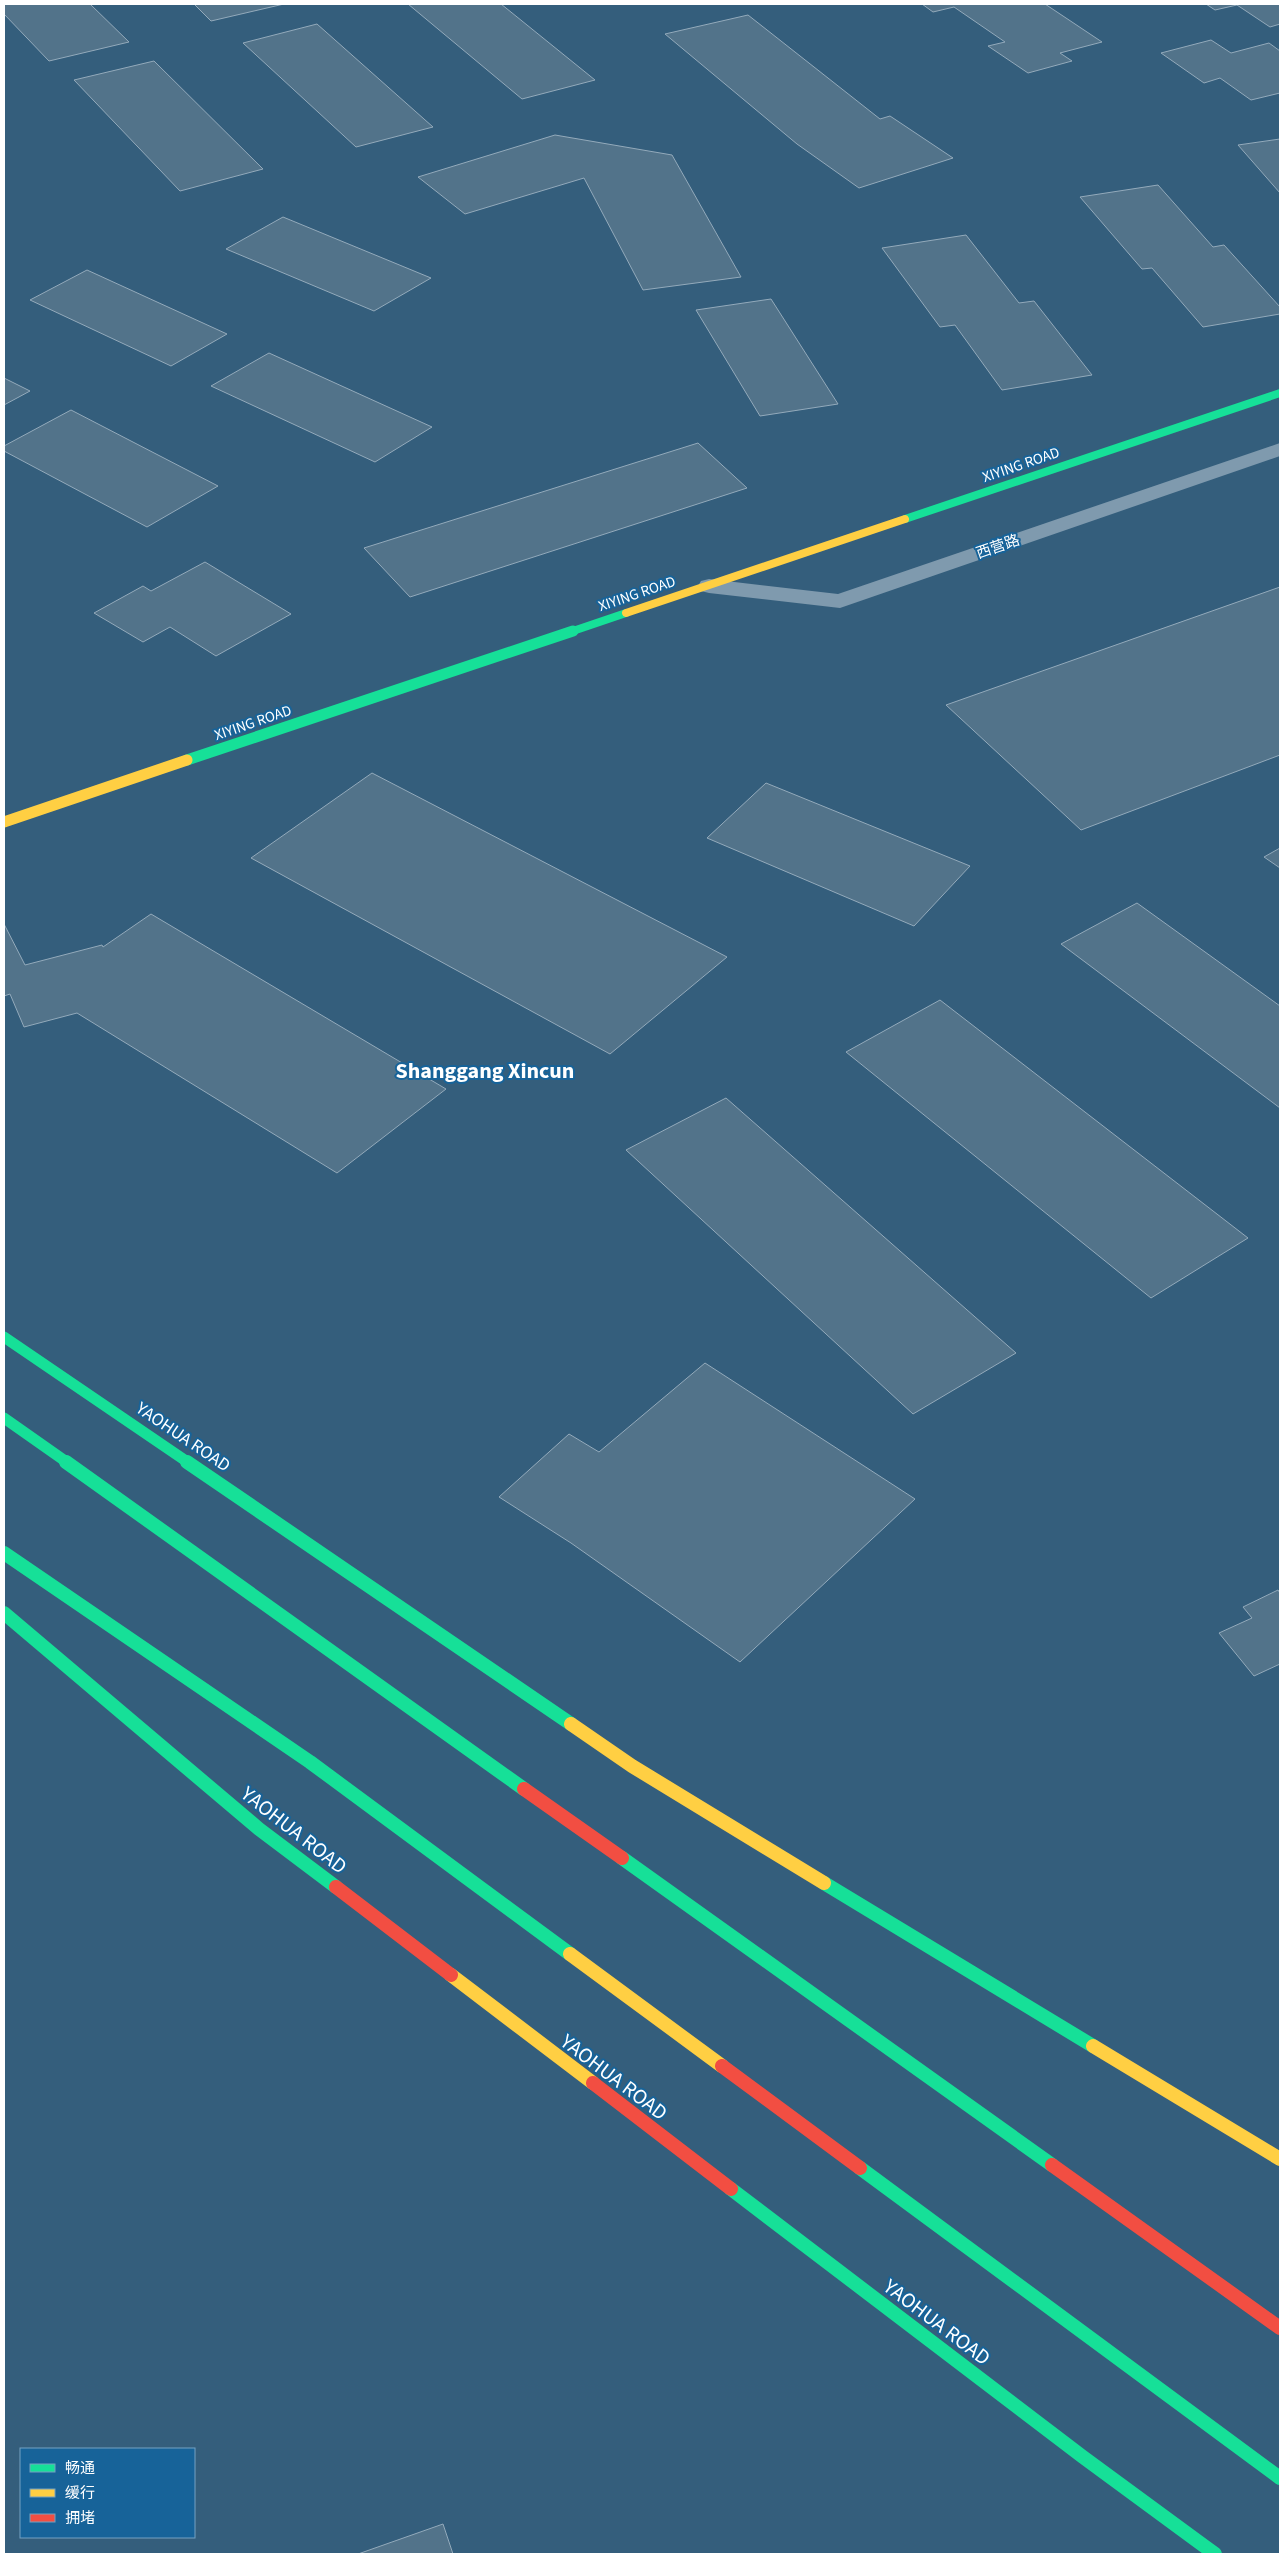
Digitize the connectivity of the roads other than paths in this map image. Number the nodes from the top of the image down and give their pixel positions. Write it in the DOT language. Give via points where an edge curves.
graph roads {
  1 [pos="1280,393"];
  2 [pos="1280,449"];
  3 [pos="709,586"];
  4 [pos="4,822"];
  5 [pos="4,1337"];
  6 [pos="4,1418"];
  7 [pos="4,1553"];
  8 [pos="4,1614"];
  9 [pos="1280,2159"];
  10 [pos="1280,2328"];
  11 [pos="1280,2478"];
  12 [pos="1215,2554"];
  1 -- 3 [label="main road, XIYING ROAD"];
  2 -- 3 [label="lane, 西营路" via="840,602"];
  3 -- 4 [label="main road, XIYING ROAD"];
  5 -- 9 [label="main road, YAOHUA ROAD" via="632,1766"];
  6 -- 10 [label="main road"];
  7 -- 11 [label="main road" via="310,1762"];
  8 -- 12 [label="main road, YAOHUA ROAD" via="259,1829"];
}
